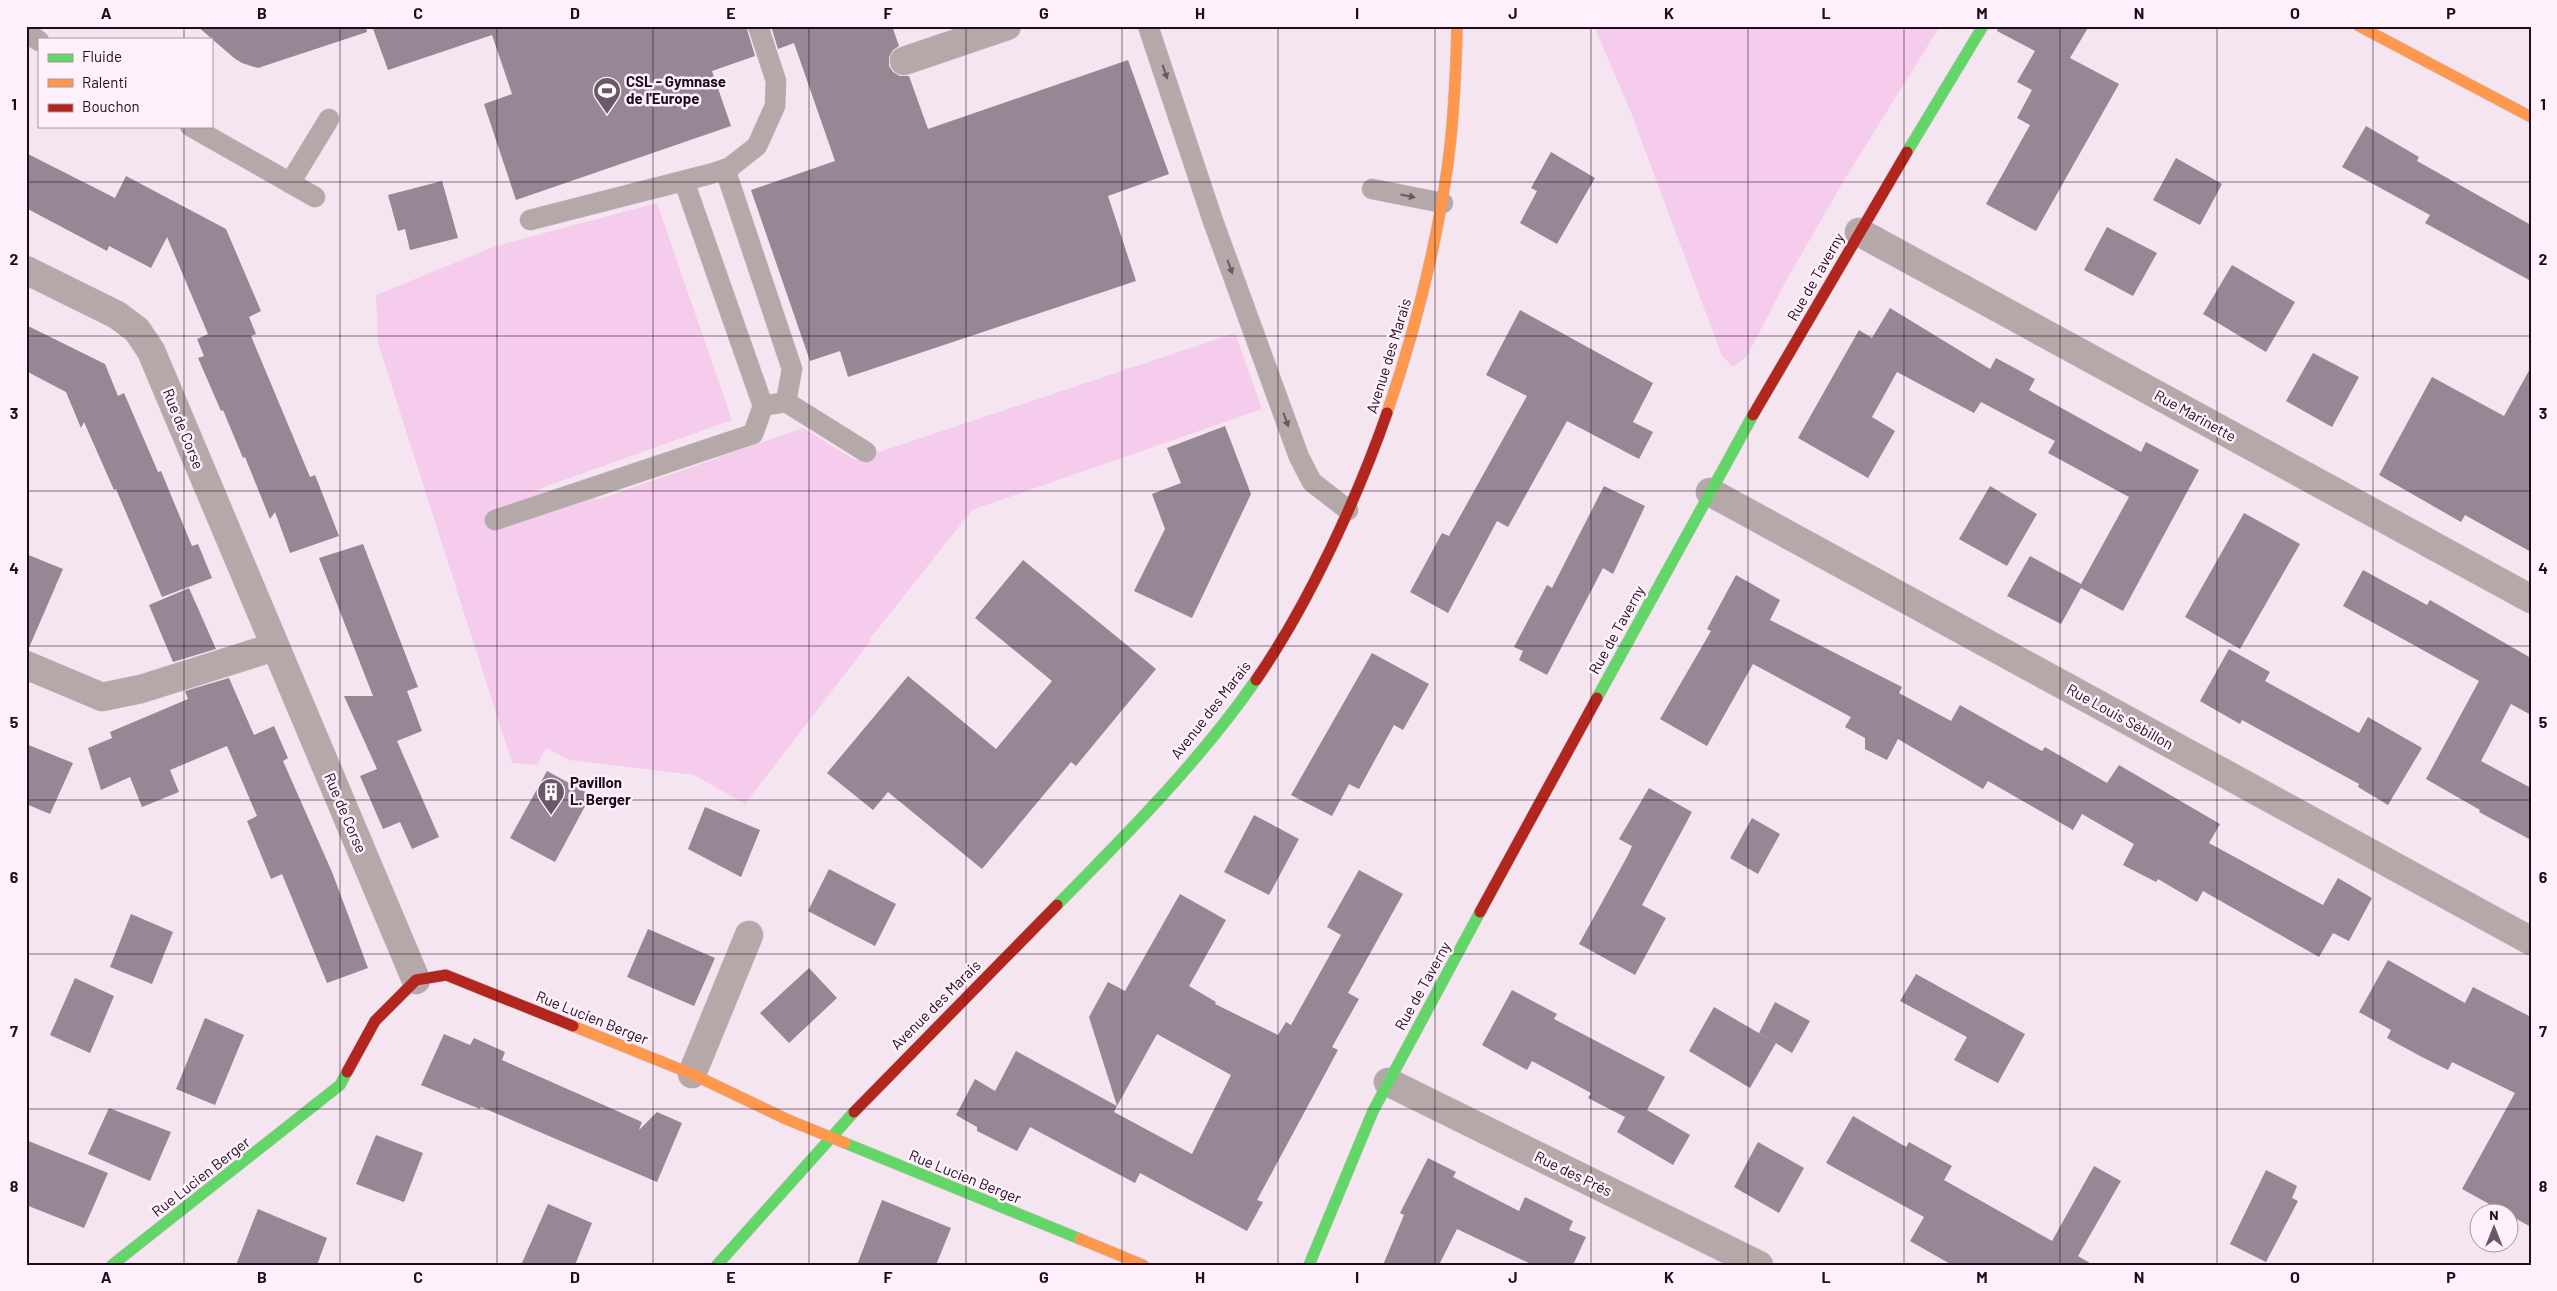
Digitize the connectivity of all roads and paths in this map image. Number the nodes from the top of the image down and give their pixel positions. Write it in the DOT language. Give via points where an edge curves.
graph roads {
  1 [pos="30,26"];
  2 [pos="758,26"];
  3 [pos="1006,26"];
  4 [pos="1148,26"];
  5 [pos="1457,26"];
  6 [pos="1983,26"];
  7 [pos="2359,26"];
  8 [pos="26,28"];
  9 [pos="26,32"];
  10 [pos="38,40"];
  11 [pos="904,61"];
  12 [pos="2531,117"];
  13 [pos="329,119"];
  14 [pos="194,128"];
  15 [pos="725,169"];
  16 [pos="684,181"];
  17 [pos="290,183"];
  18 [pos="1372,189"];
  19 [pos="314,197"];
  20 [pos="1443,203"];
  21 [pos="530,220"];
  22 [pos="1859,232"];
  23 [pos="26,270"];
  24 [pos="786,402"];
  25 [pos="763,406"];
  26 [pos="866,452"];
  27 [pos="1710,492"];
  28 [pos="1348,510"];
  29 [pos="495,520"];
  30 [pos="2531,599"];
  31 [pos="274,647"];
  32 [pos="26,665"];
  33 [pos="749,935"];
  34 [pos="2531,941"];
  35 [pos="416,980"];
  36 [pos="692,1074"];
  37 [pos="1388,1082"];
  38 [pos="829,1137"];
  39 [pos="112,1265"];
  40 [pos="716,1265"];
  41 [pos="1143,1265"];
  42 [pos="1309,1265"];
  43 [pos="1759,1265"];
  1 -- 8 [label="lane"];
  2 -- 15 [label="lane" via="776,81 775,106 757,146"];
  3 -- 11 [label="street"];
  4 -- 28 [label="lane, one-way" via="1213,222 1299,457 1312,482"];
  5 -- 20 [label="street, Avenue des Marais" via="1457,84"];
  6 -- 22 [label="street, Rue de Taverny"];
  7 -- 12 [label="street"];
  9 -- 10 [label="lane"];
  13 -- 17 [label="lane"];
  14 -- 17 [label="lane"];
  15 -- 16 [label="lane"];
  15 -- 24 [label="lane" via="792,369"];
  16 -- 21 [label="lane"];
  16 -- 25 [label="lane"];
  17 -- 19 [label="lane"];
  18 -- 20 [label="lane, one-way"];
  20 -- 28 [label="street, Avenue des Marais" via="1419,316 1396,389"];
  22 -- 27 [label="street, Rue de Taverny"];
  22 -- 30 [label="street, Rue Marinette"];
  23 -- 31 [label="street, Rue de Corse" via="117,315 137,330 151,351"];
  24 -- 25 [label="lane"];
  24 -- 26 [label="lane"];
  25 -- 29 [label="lane" via="753,434"];
  27 -- 34 [label="street, Rue Louis Sébillon"];
  27 -- 37 [label="street, Rue de Taverny"];
  28 -- 38 [label="street, Avenue des Marais" via="1279,645 1246,695 1214,734 1141,820 886,1075"];
  31 -- 32 [label="street" via="141,689 102,697"];
  31 -- 35 [label="street, Rue de Corse"];
  33 -- 36 [label="street"];
  35 -- 36 [label="street, Rue Lucien Berger" via="446,975"];
  35 -- 39 [label="street, Rue Lucien Berger" via="375,1021 340,1085"];
  36 -- 38 [label="street, Rue Lucien Berger"];
  37 -- 42 [label="street, Rue de Taverny"];
  37 -- 43 [label="street, Rue des Prés"];
  38 -- 40 [label="street, Avenue des Marais"];
  38 -- 41 [label="street, Rue Lucien Berger"];
}
